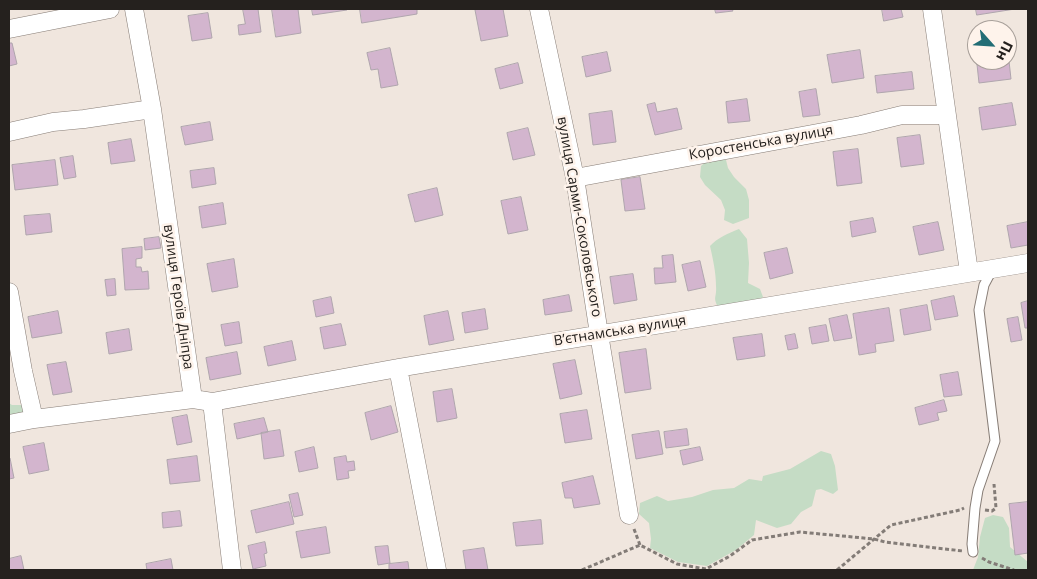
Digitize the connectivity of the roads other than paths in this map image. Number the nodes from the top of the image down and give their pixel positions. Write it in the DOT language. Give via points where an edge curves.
graph roads {
  1 [pos="110,9"];
  2 [pos="134,9"];
  3 [pos="540,9"];
  4 [pos="932,9"];
  5 [pos="9,29"];
  6 [pos="152,109"];
  7 [pos="947,116"];
  8 [pos="9,132"];
  9 [pos="575,178"];
  10 [pos="1028,263"];
  11 [pos="992,269"];
  12 [pos="970,272"];
  13 [pos="9,292"];
  14 [pos="599,334"];
  15 [pos="398,368"];
  16 [pos="193,399"];
  17 [pos="212,402"];
  18 [pos="34,419"];
  19 [pos="9,424"];
  20 [pos="629,515"];
  21 [pos="973,552"];
  22 [pos="232,570"];
  23 [pos="437,570"];
  1 -- 5 [label="street"];
  2 -- 6 [label="street, вулиця Героїв Дніпра"];
  3 -- 9 [label="street, вулиця Сарми-Соколовського"];
  4 -- 7 [label="street"];
  6 -- 8 [label="street" via="53,122"];
  6 -- 16 [label="street, вулиця Героїв Дніпра"];
  7 -- 9 [label="street, Коростенська вулиця" via="902,115"];
  7 -- 12 [label="street"];
  9 -- 14 [label="street, вулиця Сарми-Соколовського"];
  10 -- 11 [label="street, Вʼєтнамська вулиця"];
  11 -- 12 [label="street, Вʼєтнамська вулиця"];
  11 -- 21 [label="lane" via="984,285 979,310 995,440 978,490"];
  12 -- 14 [label="street, Вʼєтнамська вулиця"];
  13 -- 18 [label="street" via="22,371"];
  14 -- 15 [label="street, Вʼєтнамська вулиця"];
  14 -- 20 [label="street, вулиця Сарми-Соколовського"];
  15 -- 17 [label="street, Вʼєтнамська вулиця"];
  15 -- 23 [label="street"];
  16 -- 17 [label="street"];
  16 -- 18 [label="street"];
  17 -- 22 [label="street"];
  18 -- 19 [label="street"];
}
